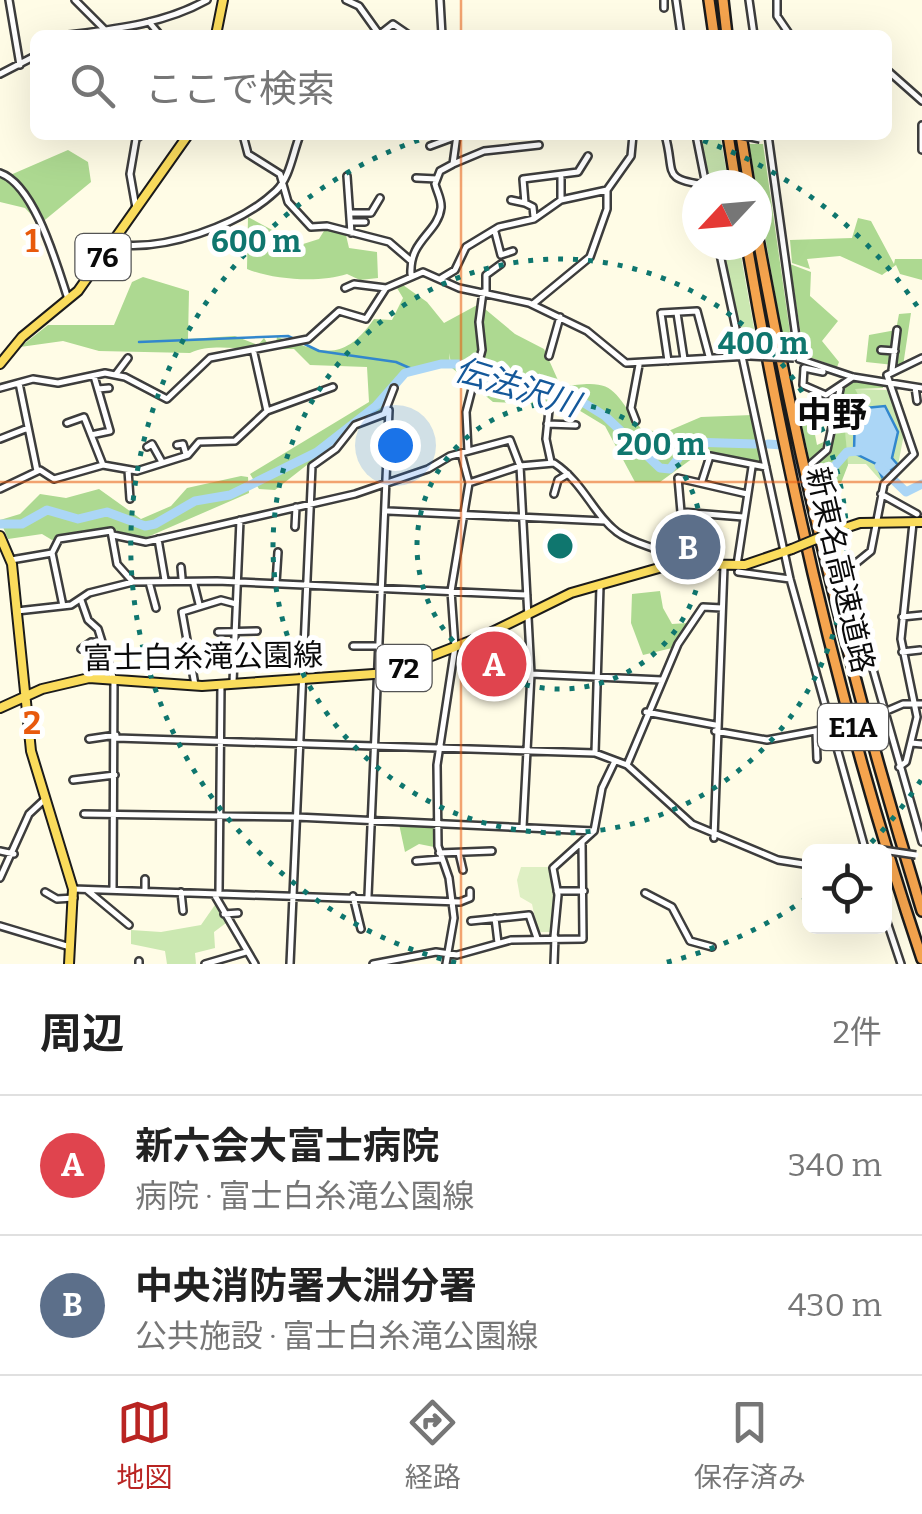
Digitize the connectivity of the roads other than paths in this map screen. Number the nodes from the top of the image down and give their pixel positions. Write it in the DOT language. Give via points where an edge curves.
graph roads {
  1 [pos="9,0"];
  2 [pos="75,0"];
  3 [pos="207,0"];
  4 [pos="224,0"];
  5 [pos="346,0"];
  6 [pos="440,0"];
  7 [pos="676,0"];
  8 [pos="709,0"];
  9 [pos="723,0"];
  10 [pos="749,0"];
  11 [pos="777,0"];
  12 [pos="148,22"];
  13 [pos="105,30"];
  14 [pos="155,30"];
  15 [pos="217,30"];
  16 [pos="376,30"];
  17 [pos="442,30"];
  18 [pos="680,30"];
  19 [pos="713,30"];
  20 [pos="726,30"];
  21 [pos="753,30"];
  22 [pos="787,30"];
  23 [pos="30,59"];
  24 [pos="20,66"];
  25 [pos="0,74"];
  26 [pos="892,75"];
  27 [pos="922,102"];
  28 [pos="922,126"];
  29 [pos="136,140"];
  30 [pos="185,140"];
  31 [pos="244,140"];
  32 [pos="298,140"];
  33 [pos="446,140"];
  34 [pos="456,140"];
  35 [pos="633,140"];
  36 [pos="665,140"];
  37 [pos="697,140"];
  38 [pos="729,140"];
  39 [pos="743,140"];
  40 [pos="768,140"];
  41 [pos="539,145"];
  42 [pos="430,146"];
  43 [pos="922,150"];
  44 [pos="588,156"];
  45 [pos="453,164"];
  46 [pos="703,170"];
  47 [pos="734,170"];
  48 [pos="747,170"];
  49 [pos="0,174"];
  50 [pos="347,176"];
  51 [pos="561,177"];
  52 [pos="416,178"];
  53 [pos="437,179"];
  54 [pos="283,180"];
  55 [pos="682,182"];
  56 [pos="608,190"];
  57 [pos="380,198"];
  58 [pos="511,200"];
  59 [pos="561,200"];
  60 [pos="526,203"];
  61 [pos="137,211"];
  62 [pos="352,218"];
  63 [pos="534,218"];
  64 [pos="364,222"];
  65 [pos="494,231"];
  66 [pos="351,232"];
  67 [pos="112,244"];
  68 [pos="513,251"];
  69 [pos="410,260"];
  70 [pos="722,260"];
  71 [pos="750,260"];
  72 [pos="762,260"];
  73 [pos="501,264"];
  74 [pos="411,274"];
  75 [pos="440,279"];
  76 [pos="345,288"];
  77 [pos="386,288"];
  78 [pos="485,292"];
  79 [pos="68,302"];
  80 [pos="532,304"];
  81 [pos="677,313"];
  82 [pos="560,317"];
  83 [pos="896,330"];
  84 [pos="881,350"];
  85 [pos="895,351"];
  86 [pos="254,353"];
  87 [pos="548,356"];
  88 [pos="709,356"];
  89 [pos="747,356"];
  90 [pos="128,358"];
  91 [pos="796,358"];
  92 [pos="922,358"];
  93 [pos="684,359"];
  94 [pos="668,361"];
  95 [pos="0,364"];
  96 [pos="639,365"];
  97 [pos="892,370"];
  98 [pos="823,372"];
  99 [pos="56,373"];
  100 [pos="116,374"];
  101 [pos="94,375"];
  102 [pos="853,377"];
  103 [pos="886,382"];
  104 [pos="19,383"];
  105 [pos="58,384"];
  106 [pos="333,387"];
  107 [pos="919,387"];
  108 [pos="0,388"];
  109 [pos="109,388"];
  110 [pos="394,388"];
  111 [pos="840,388"];
  112 [pos="98,389"];
  113 [pos="917,402"];
  114 [pos="389,404"];
  115 [pos="22,405"];
  116 [pos="14,408"];
  117 [pos="549,410"];
  118 [pos="267,411"];
  119 [pos="636,420"];
  120 [pos="67,423"];
  121 [pos="547,424"];
  122 [pos="576,425"];
  123 [pos="28,428"];
  124 [pos="91,435"];
  125 [pos="0,439"];
  126 [pos="177,445"];
  127 [pos="147,446"];
  128 [pos="464,452"];
  129 [pos="187,455"];
  130 [pos="162,462"];
  131 [pos="551,462"];
  132 [pos="811,464"];
  133 [pos="103,465"];
  134 [pos="520,466"];
  135 [pos="752,467"];
  136 [pos="766,467"];
  137 [pos="128,470"];
  138 [pos="37,471"];
  139 [pos="568,474"];
  140 [pos="702,481"];
  141 [pos="386,483"];
  142 [pos="470,483"];
  143 [pos="0,490"];
  144 [pos="554,494"];
  145 [pos="747,494"];
  146 [pos="881,494"];
  147 [pos="130,500"];
  148 [pos="310,503"];
  149 [pos="296,506"];
  150 [pos="386,511"];
  151 [pos="681,512"];
  152 [pos="465,515"];
  153 [pos="743,517"];
  154 [pos="522,518"];
  155 [pos="918,519"];
  156 [pos="240,520"];
  157 [pos="604,521"];
  158 [pos="878,522"];
  159 [pos="295,527"];
  160 [pos="113,535"];
  161 [pos="0,537"];
  162 [pos="158,539"];
  163 [pos="788,551"];
  164 [pos="278,552"];
  165 [pos="52,553"];
  166 [pos="678,561"];
  167 [pos="11,562"];
  168 [pos="756,563"];
  169 [pos="117,564"];
  170 [pos="0,566"];
  171 [pos="108,566"];
  172 [pos="724,566"];
  173 [pos="181,567"];
  174 [pos="737,569"];
  175 [pos="757,574"];
  176 [pos="182,578"];
  177 [pos="790,579"];
  178 [pos="164,580"];
  179 [pos="149,581"];
  180 [pos="238,581"];
  181 [pos="133,582"];
  182 [pos="276,583"];
  183 [pos="194,584"];
  184 [pos="307,584"];
  185 [pos="600,584"];
  186 [pos="382,588"];
  187 [pos="451,591"];
  188 [pos="527,595"];
  189 [pos="82,600"];
  190 [pos="199,604"];
  191 [pos="236,604"];
  192 [pos="63,606"];
  193 [pos="156,608"];
  194 [pos="722,608"];
  195 [pos="17,612"];
  196 [pos="528,614"];
  197 [pos="922,615"];
  198 [pos="902,617"];
  199 [pos="235,631"];
  200 [pos="218,632"];
  201 [pos="256,632"];
  202 [pos="102,644"];
  203 [pos="352,646"];
  204 [pos="380,646"];
  205 [pos="455,648"];
  206 [pos="81,649"];
  207 [pos="920,650"];
  208 [pos="902,652"];
  209 [pos="366,658"];
  210 [pos="380,658"];
  211 [pos="234,660"];
  212 [pos="246,660"];
  213 [pos="532,674"];
  214 [pos="378,676"];
  215 [pos="113,677"];
  216 [pos="598,677"];
  217 [pos="303,678"];
  218 [pos="662,680"];
  219 [pos="232,682"];
  220 [pos="221,684"];
  221 [pos="195,686"];
  222 [pos="25,699"];
  223 [pos="918,704"];
  224 [pos="0,708"];
  225 [pos="646,712"];
  226 [pos="882,712"];
  227 [pos="715,728"];
  228 [pos="832,728"];
  229 [pos="816,733"];
  230 [pos="117,736"];
  231 [pos="89,739"];
  232 [pos="220,739"];
  233 [pos="300,740"];
  234 [pos="911,743"];
  235 [pos="375,744"];
  236 [pos="922,744"];
  237 [pos="440,747"];
  238 [pos="528,751"];
  239 [pos="595,753"];
  240 [pos="817,760"];
  241 [pos="614,762"];
  242 [pos="626,765"];
  243 [pos="899,767"];
  244 [pos="116,775"];
  245 [pos="73,780"];
  246 [pos="44,800"];
  247 [pos="84,814"];
  248 [pos="115,814"];
  249 [pos="218,816"];
  250 [pos="296,817"];
  251 [pos="372,820"];
  252 [pos="437,823"];
  253 [pos="523,827"];
  254 [pos="594,831"];
  255 [pos="714,836"];
  256 [pos="922,842"];
  257 [pos="582,843"];
  258 [pos="864,844"];
  259 [pos="0,851"];
  260 [pos="492,851"];
  261 [pos="459,852"];
  262 [pos="892,852"];
  263 [pos="14,854"];
  264 [pos="440,856"];
  265 [pos="919,856"];
  266 [pos="416,861"];
  267 [pos="802,864"];
  268 [pos="463,870"];
  269 [pos="0,878"];
  270 [pos="145,879"];
  271 [pos="87,890"];
  272 [pos="113,890"];
  273 [pos="557,890"];
  274 [pos="145,891"];
  275 [pos="584,891"];
  276 [pos="44,892"];
  277 [pos="180,892"];
  278 [pos="216,892"];
  279 [pos="470,892"];
  280 [pos="646,893"];
  281 [pos="74,894"];
  282 [pos="294,894"];
  283 [pos="354,896"];
  284 [pos="368,896"];
  285 [pos="453,902"];
  286 [pos="183,911"];
  287 [pos="922,911"];
  288 [pos="224,914"];
  289 [pos="238,914"];
  290 [pos="495,918"];
  291 [pos="62,920"];
  292 [pos="471,921"];
  293 [pos="72,922"];
  294 [pos="130,924"];
  295 [pos="0,926"];
  296 [pos="360,928"];
  297 [pos="891,934"];
  298 [pos="554,937"];
  299 [pos="537,938"];
  300 [pos="498,943"];
  301 [pos="70,947"];
  302 [pos="712,947"];
  303 [pos="246,952"];
  304 [pos="448,954"];
  305 [pos="922,959"];
  306 [pos="70,964"];
  307 [pos="205,964"];
  308 [pos="256,964"];
  309 [pos="290,964"];
  310 [pos="373,964"];
  311 [pos="446,964"];
  312 [pos="554,964"];
  313 [pos="901,964"];
  1 -- 24 [label="street"];
  2 -- 13 [label="street"];
  3 -- 12 [label="street"];
  4 -- 15 [label="main road"];
  5 -- 16 [label="street"];
  6 -- 17 [label="street"];
  7 -- 18 [label="street"];
  8 -- 19 [label="highway"];
  9 -- 20 [label="highway"];
  10 -- 21 [label="street"];
  11 -- 22 [label="street"];
  12 -- 13 [label="street"];
  12 -- 14 [label="street"];
  23 -- 24 [label="street"];
  24 -- 25 [label="street"];
  26 -- 27 [label="street"];
  28 -- 43 [label="street"];
  29 -- 61 [label="street" via="130,174"];
  30 -- 61 [label="main road, 76"];
  31 -- 54 [label="street" via="248,154"];
  32 -- 54 [label="street"];
  33 -- 42 [label="street"];
  34 -- 45 [label="street"];
  35 -- 56 [label="street" via="632,156"];
  36 -- 55 [label="street" via="671,176"];
  37 -- 46 [label="street"];
  38 -- 47 [label="highway"];
  39 -- 48 [label="highway"];
  40 -- 91 [label="street"];
  41 -- 45 [label="street" via="484,151"];
  44 -- 51 [label="street" via="578,172"];
  45 -- 53 [label="street"];
  49 -- 79 [label="street" via="15,180 40,224"];
  50 -- 62 [label="street"];
  51 -- 59 [label="street"];
  51 -- 60 [label="street" via="523,179"];
  52 -- 53 [label="street"];
  53 -- 69 [label="street" via="439,215"];
  54 -- 66 [label="street" via="288,202 311,227"];
  54 -- 67 [label="street" via="244,215 190,238 143,247"];
  56 -- 59 [label="street"];
  56 -- 80 [label="street" via="590,258"];
  57 -- 62 [label="street" via="372,213"];
  58 -- 60 [label="street"];
  59 -- 63 [label="street"];
  60 -- 63 [label="street"];
  61 -- 67 [label="main road, 76"];
  62 -- 64 [label="street"];
  62 -- 66 [label="street"];
  63 -- 65 [label="street"];
  65 -- 68 [label="street" via="500,255"];
  65 -- 75 [label="street" via="466,247 456,270"];
  66 -- 69 [label="street" via="394,244"];
  67 -- 79 [label="main road, 76"];
  69 -- 74 [label="street"];
  70 -- 89 [label="street"];
  71 -- 305 [label="highway, 新東名高速道路 / E1A" via="796,493 862,759"];
  72 -- 287 [label="highway, 新東名高速道路 / E1A" via="849,660"];
  73 -- 78 [label="street" via="486,275"];
  74 -- 75 [label="street"];
  74 -- 77 [label="street"];
  75 -- 78 [label="street"];
  76 -- 77 [label="street"];
  77 -- 86 [label="street" via="366,319 339,311 308,338"];
  78 -- 80 [label="street"];
  78 -- 128 [label="street"];
  79 -- 95 [label="main road, 76" via="22,337"];
  80 -- 82 [label="street"];
  81 -- 88 [label="street" via="697,312"];
  81 -- 93 [label="street"];
  81 -- 94 [label="street" via="662,313"];
  82 -- 87 [label="street"];
  82 -- 96 [label="street" via="619,359"];
  83 -- 85 [label="street"];
  84 -- 85 [label="street"];
  85 -- 97 [label="street"];
  86 -- 100 [label="street" via="210,358 167,399"];
  86 -- 118 [label="street"];
  88 -- 89 [label="street"];
  88 -- 93 [label="street"];
  89 -- 91 [label="street, bridge"];
  89 -- 136 [label="street"];
  90 -- 100 [label="street"];
  91 -- 102 [label="street"];
  92 -- 97 [label="street"];
  93 -- 94 [label="street"];
  94 -- 96 [label="street"];
  96 -- 119 [label="street" via="631,408"];
  97 -- 103 [label="street"];
  98 -- 111 [label="street" via="804,368 803,385 817,394"];
  99 -- 105 [label="street"];
  100 -- 101 [label="street"];
  101 -- 105 [label="street"];
  101 -- 112 [label="street"];
  102 -- 103 [label="street"];
  102 -- 111 [label="street"];
  103 -- 107 [label="street"];
  103 -- 146 [label="street" via="915,449"];
  104 -- 105 [label="street"];
  104 -- 108 [label="street"];
  104 -- 115 [label="street"];
  106 -- 118 [label="street"];
  107 -- 113 [label="street"];
  109 -- 112 [label="street"];
  110 -- 114 [label="street"];
  111 -- 132 [label="street" via="827,450"];
  112 -- 124 [label="street" via="110,431"];
  114 -- 141 [label="street"];
  114 -- 148 [label="street" via="312,466"];
  115 -- 116 [label="street"];
  115 -- 123 [label="street"];
  117 -- 121 [label="street"];
  118 -- 129 [label="street" via="234,441 200,442"];
  120 -- 124 [label="street" via="84,417"];
  121 -- 122 [label="street"];
  121 -- 131 [label="street"];
  123 -- 125 [label="street"];
  123 -- 138 [label="street"];
  124 -- 133 [label="street"];
  126 -- 129 [label="street"];
  127 -- 130 [label="street" via="152,444"];
  128 -- 134 [label="street" via="510,440"];
  128 -- 141 [label="street"];
  128 -- 142 [label="street"];
  129 -- 130 [label="street"];
  130 -- 137 [label="street"];
  131 -- 134 [label="street"];
  131 -- 139 [label="street"];
  133 -- 137 [label="street"];
  133 -- 138 [label="street" via="54,479"];
  134 -- 142 [label="street"];
  134 -- 154 [label="street"];
  135 -- 136 [label="street"];
  135 -- 140 [label="street" via="710,456"];
  135 -- 145 [label="street"];
  136 -- 163 [label="street"];
  137 -- 147 [label="street"];
  138 -- 143 [label="street"];
  139 -- 144 [label="street"];
  139 -- 157 [label="street"];
  140 -- 145 [label="street"];
  140 -- 151 [label="street" via="678,478"];
  141 -- 148 [label="street"];
  141 -- 150 [label="street"];
  142 -- 152 [label="street"];
  145 -- 153 [label="street"];
  146 -- 155 [label="street"];
  146 -- 158 [label="street"];
  148 -- 149 [label="street"];
  148 -- 184 [label="street"];
  149 -- 156 [label="street"];
  149 -- 159 [label="street"];
  150 -- 152 [label="street"];
  150 -- 186 [label="street"];
  151 -- 153 [label="street"];
  151 -- 166 [label="street"];
  152 -- 154 [label="street"];
  152 -- 187 [label="street"];
  153 -- 174 [label="street"];
  154 -- 157 [label="street"];
  154 -- 188 [label="street"];
  155 -- 158 [label="main road, 富士白糸滝公園線 / 72"];
  155 -- 198 [label="street"];
  156 -- 162 [label="street"];
  156 -- 180 [label="street"];
  157 -- 166 [label="street" via="636,544"];
  158 -- 163 [label="main road, 富士白糸滝公園線 / 72, bridge"];
  158 -- 226 [label="street" via="871,552 847,578"];
  160 -- 162 [label="street"];
  160 -- 165 [label="street" via="106,529 59,539"];
  160 -- 169 [label="street"];
  161 -- 167 [label="main road"];
  162 -- 178 [label="street"];
  163 -- 168 [label="main road, 富士白糸滝公園線 / 72"];
  163 -- 177 [label="street"];
  164 -- 182 [label="street"];
  165 -- 167 [label="street"];
  165 -- 192 [label="street"];
  166 -- 172 [label="main road, 富士白糸滝公園線 / 72"];
  166 -- 185 [label="main road, 富士白糸滝公園線 / 72"];
  167 -- 170 [label="street"];
  167 -- 195 [label="main road"];
  168 -- 174 [label="main road, 富士白糸滝公園線 / 72"];
  168 -- 175 [label="street"];
  169 -- 171 [label="street"];
  169 -- 181 [label="street"];
  172 -- 174 [label="main road, 富士白糸滝公園線 / 72"];
  172 -- 194 [label="street"];
  173 -- 176 [label="street"];
  174 -- 175 [label="street"];
  175 -- 177 [label="street"];
  176 -- 178 [label="street"];
  176 -- 183 [label="street"];
  177 -- 228 [label="street"];
  178 -- 179 [label="street"];
  179 -- 181 [label="street"];
  179 -- 193 [label="street"];
  180 -- 182 [label="street"];
  180 -- 183 [label="street"];
  180 -- 191 [label="street"];
  181 -- 189 [label="street"];
  182 -- 184 [label="street"];
  183 -- 190 [label="street"];
  184 -- 186 [label="street"];
  184 -- 217 [label="street"];
  185 -- 196 [label="main road, 富士白糸滝公園線 / 72"];
  185 -- 216 [label="street"];
  186 -- 187 [label="street"];
  186 -- 204 [label="street"];
  187 -- 188 [label="street"];
  187 -- 205 [label="street"];
  188 -- 196 [label="street"];
  189 -- 192 [label="street"];
  189 -- 202 [label="street"];
  190 -- 191 [label="street"];
  190 -- 221 [label="street" via="182,612"];
  191 -- 199 [label="street"];
  192 -- 195 [label="street"];
  194 -- 218 [label="street" via="703,607"];
  194 -- 227 [label="street"];
  195 -- 222 [label="main road"];
  196 -- 205 [label="main road, 富士白糸滝公園線 / 72"];
  196 -- 213 [label="street"];
  197 -- 198 [label="street"];
  198 -- 208 [label="street"];
  199 -- 200 [label="street"];
  199 -- 201 [label="street"];
  199 -- 211 [label="street"];
  202 -- 206 [label="street"];
  202 -- 215 [label="street"];
  203 -- 204 [label="street"];
  204 -- 210 [label="street"];
  205 -- 214 [label="main road, 富士白糸滝公園線 / 72"];
  205 -- 237 [label="street"];
  207 -- 208 [label="street"];
  208 -- 223 [label="street"];
  209 -- 210 [label="street"];
  210 -- 214 [label="street"];
  211 -- 212 [label="street"];
  211 -- 219 [label="street"];
  213 -- 216 [label="street"];
  213 -- 238 [label="street"];
  214 -- 217 [label="main road, 富士白糸滝公園線 / 72"];
  214 -- 235 [label="street"];
  215 -- 221 [label="main road, 富士白糸滝公園線 / 72"];
  215 -- 222 [label="main road, 富士白糸滝公園線 / 72" via="56,684"];
  215 -- 230 [label="street"];
  216 -- 218 [label="street"];
  216 -- 239 [label="street"];
  217 -- 219 [label="main road, 富士白糸滝公園線 / 72"];
  217 -- 233 [label="street"];
  218 -- 225 [label="street"];
  219 -- 220 [label="main road, 富士白糸滝公園線 / 72"];
  220 -- 221 [label="main road, 富士白糸滝公園線 / 72"];
  220 -- 232 [label="street"];
  222 -- 224 [label="main road, 富士白糸滝公園線 / 72"];
  222 -- 246 [label="main road"];
  223 -- 226 [label="street"];
  223 -- 234 [label="street"];
  225 -- 227 [label="street"];
  225 -- 242 [label="street"];
  226 -- 228 [label="street, bridge"];
  226 -- 243 [label="street"];
  227 -- 229 [label="street" via="766,740"];
  227 -- 255 [label="street"];
  228 -- 229 [label="street"];
  228 -- 258 [label="street"];
  229 -- 240 [label="street"];
  230 -- 231 [label="street"];
  230 -- 232 [label="street"];
  230 -- 244 [label="street"];
  232 -- 233 [label="street"];
  232 -- 249 [label="street"];
  233 -- 235 [label="street"];
  233 -- 250 [label="street"];
  234 -- 236 [label="street"];
  234 -- 243 [label="street"];
  235 -- 237 [label="street"];
  235 -- 251 [label="street"];
  237 -- 238 [label="street"];
  237 -- 252 [label="street"];
  238 -- 239 [label="street"];
  238 -- 253 [label="street"];
  239 -- 241 [label="street"];
  241 -- 242 [label="street"];
  241 -- 254 [label="street"];
  242 -- 255 [label="street"];
  243 -- 256 [label="street"];
  244 -- 245 [label="street"];
  244 -- 248 [label="street"];
  246 -- 263 [label="street" via="29,814"];
  246 -- 281 [label="main road"];
  247 -- 248 [label="street"];
  248 -- 249 [label="street"];
  248 -- 272 [label="street"];
  249 -- 250 [label="street"];
  249 -- 278 [label="street"];
  250 -- 251 [label="street"];
  250 -- 282 [label="street"];
  251 -- 252 [label="street"];
  251 -- 284 [label="street"];
  252 -- 253 [label="street"];
  252 -- 264 [label="street"];
  253 -- 254 [label="street"];
  254 -- 257 [label="street"];
  255 -- 267 [label="street"];
  257 -- 273 [label="street" via="553,868"];
  257 -- 275 [label="street"];
  259 -- 263 [label="street"];
  260 -- 261 [label="street"];
  261 -- 264 [label="street"];
  261 -- 268 [label="street"];
  262 -- 265 [label="street, bridge"];
  263 -- 269 [label="street"];
  264 -- 266 [label="street"];
  264 -- 285 [label="street"];
  270 -- 274 [label="street"];
  271 -- 272 [label="street"];
  271 -- 281 [label="street"];
  271 -- 294 [label="street"];
  272 -- 274 [label="street"];
  273 -- 275 [label="street"];
  273 -- 298 [label="street"];
  274 -- 277 [label="street"];
  275 -- 298 [label="street" via="583,940"];
  276 -- 281 [label="street" via="58,899"];
  277 -- 278 [label="street"];
  277 -- 286 [label="street"];
  278 -- 282 [label="street"];
  278 -- 288 [label="street"];
  279 -- 285 [label="street" via="467,900"];
  280 -- 302 [label="street" via="672,906 690,941"];
  281 -- 293 [label="main road"];
  282 -- 283 [label="street"];
  282 -- 309 [label="street"];
  283 -- 284 [label="street"];
  283 -- 296 [label="street"];
  284 -- 285 [label="street"];
  285 -- 304 [label="street"];
  288 -- 289 [label="street"];
  288 -- 303 [label="street"];
  290 -- 292 [label="street"];
  290 -- 299 [label="street" via="529,915"];
  290 -- 300 [label="street"];
  291 -- 293 [label="street"];
  293 -- 301 [label="main road"];
  295 -- 301 [label="street"];
  297 -- 313 [label="street"];
  298 -- 299 [label="street"];
  298 -- 312 [label="street"];
  299 -- 300 [label="street"];
  300 -- 304 [label="street"];
  301 -- 306 [label="main road"];
  303 -- 307 [label="street"];
  303 -- 308 [label="street"];
  304 -- 310 [label="street"];
  304 -- 311 [label="street"];
}
